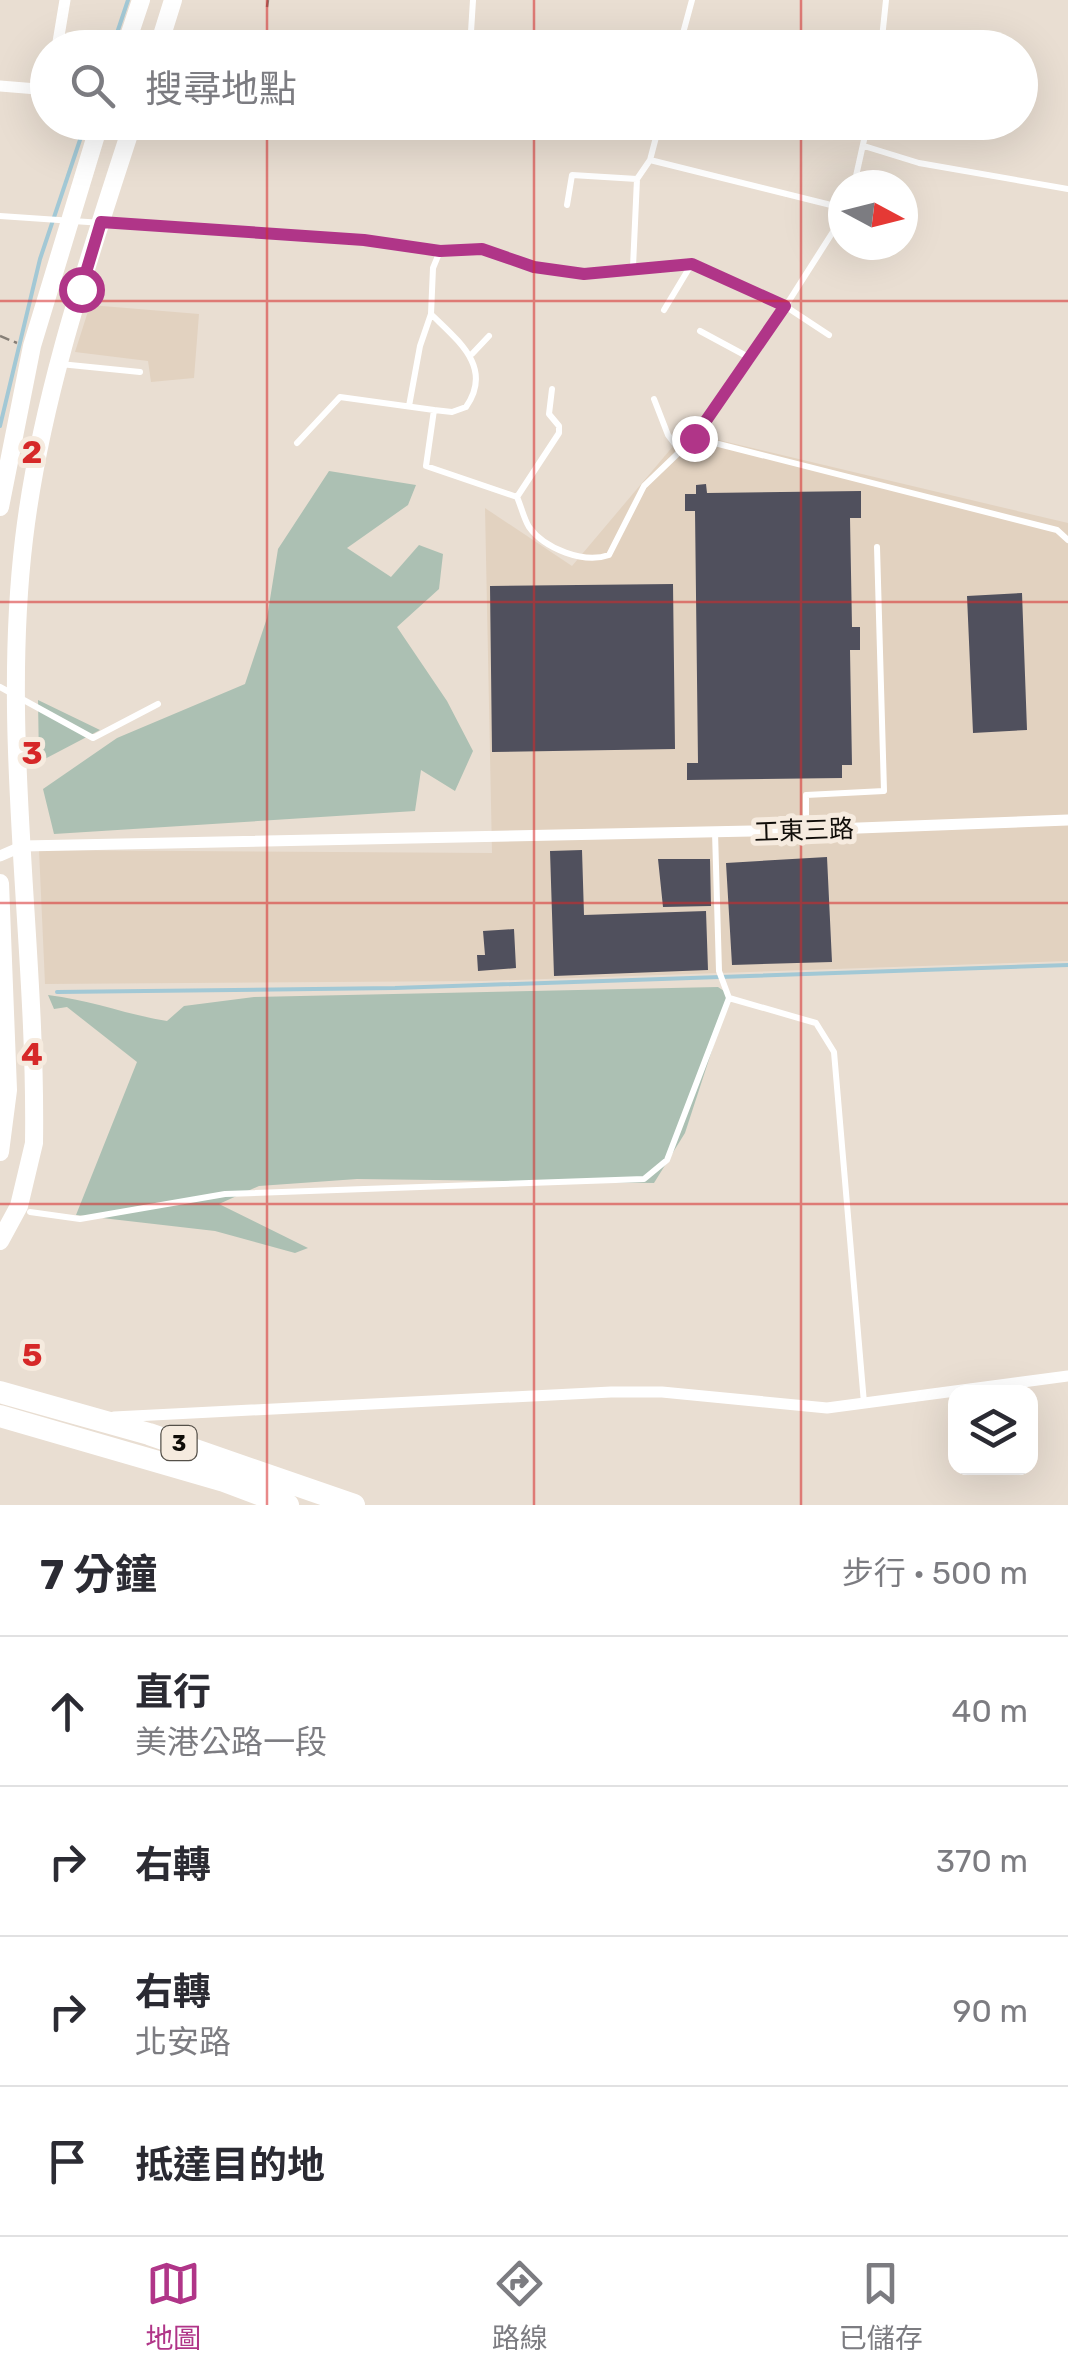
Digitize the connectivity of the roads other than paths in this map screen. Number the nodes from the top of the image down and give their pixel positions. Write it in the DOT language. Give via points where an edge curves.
graph roads {
  1 [pos="65,0"];
  2 [pos="141,0"];
  3 [pos="173,0"];
  4 [pos="473,0"];
  5 [pos="692,0"];
  6 [pos="886,0"];
  7 [pos="61,30"];
  8 [pos="131,30"];
  9 [pos="164,30"];
  10 [pos="471,30"];
  11 [pos="684,30"];
  12 [pos="882,30"];
  13 [pos="0,86"];
  14 [pos="30,88"];
  15 [pos="94,140"];
  16 [pos="127,140"];
  17 [pos="655,140"];
  18 [pos="865,140"];
  19 [pos="864,146"];
  20 [pos="650,160"];
  21 [pos="858,170"];
  22 [pos="636,180"];
  23 [pos="1068,189"];
  24 [pos="567,205"];
  25 [pos="828,208"];
  26 [pos="0,216"];
  27 [pos="66,222"];
  28 [pos="101,222"];
  29 [pos="828,236"];
  30 [pos="440,251"];
  31 [pos="692,264"];
  32 [pos="633,267"];
  33 [pos="785,306"];
  34 [pos="664,310"];
  35 [pos="431,314"];
  36 [pos="700,331"];
  37 [pos="489,336"];
  38 [pos="828,336"];
  39 [pos="472,354"];
  40 [pos="752,359"];
  41 [pos="59,364"];
  42 [pos="140,372"];
  43 [pos="552,389"];
  44 [pos="654,399"];
  45 [pos="410,406"];
  46 [pos="434,410"];
  47 [pos="694,438"];
  48 [pos="297,443"];
  49 [pos="680,452"];
  50 [pos="517,497"];
  51 [pos="0,507"];
  52 [pos="1068,540"];
  53 [pos="877,547"];
  54 [pos="9,691"];
  55 [pos="158,704"];
  56 [pos="1068,820"];
  57 [pos="806,830"];
  58 [pos="715,832"];
  59 [pos="23,846"];
  60 [pos="0,856"];
  61 [pos="0,883"];
  62 [pos="26,920"];
  63 [pos="1,921"];
  64 [pos="728,998"];
  65 [pos="0,1152"];
  66 [pos="30,1212"];
  67 [pos="0,1241"];
  68 [pos="1068,1376"];
  69 [pos="0,1392"];
  70 [pos="864,1404"];
  71 [pos="0,1417"];
  72 [pos="288,1505"];
  73 [pos="354,1505"];
  1 -- 7 [label="street"];
  2 -- 8 [label="main road"];
  3 -- 9 [label="main road"];
  4 -- 10 [label="lane"];
  5 -- 11 [label="lane"];
  6 -- 12 [label="lane"];
  13 -- 14 [label="street"];
  15 -- 27 [label="main road"];
  16 -- 28 [label="main road"];
  17 -- 20 [label="lane"];
  18 -- 19 [label="lane"];
  19 -- 21 [label="lane"];
  19 -- 23 [label="lane" via="920,163"];
  20 -- 22 [label="lane"];
  20 -- 25 [label="lane"];
  22 -- 24 [label="lane" via="572,175"];
  22 -- 32 [label="lane"];
  26 -- 27 [label="lane"];
  27 -- 28 [label="lane"];
  27 -- 51 [label="main road" via="32,346"];
  28 -- 30 [label="lane"];
  28 -- 41 [label="main road"];
  29 -- 33 [label="lane"];
  30 -- 32 [label="lane" via="482,249 534,267 584,274"];
  30 -- 35 [label="lane"];
  31 -- 32 [label="lane"];
  31 -- 33 [label="lane"];
  31 -- 34 [label="lane"];
  33 -- 38 [label="lane"];
  33 -- 40 [label="lane"];
  35 -- 39 [label="lane"];
  35 -- 45 [label="lane"];
  36 -- 40 [label="lane"];
  37 -- 39 [label="lane"];
  39 -- 46 [label="lane" via="472,399 452,412"];
  40 -- 47 [label="lane"];
  41 -- 42 [label="lane"];
  41 -- 54 [label="main road" via="35,467"];
  43 -- 50 [label="lane" via="549,414 558,433"];
  44 -- 49 [label="lane"];
  45 -- 46 [label="lane"];
  45 -- 48 [label="lane" via="340,398"];
  46 -- 50 [label="lane" via="426,466"];
  47 -- 49 [label="lane"];
  47 -- 52 [label="lane" via="1057,530"];
  49 -- 50 [label="lane" via="644,486 609,555 596,559 568,554 530,529"];
  53 -- 57 [label="lane" via="884,791 806,795"];
  54 -- 55 [label="lane" via="93,738"];
  54 -- 59 [label="main road"];
  56 -- 57 [label="street, 工東三路"];
  57 -- 58 [label="street, 工東三路"];
  58 -- 59 [label="street, 工東三路"];
  58 -- 64 [label="lane" via="720,971"];
  59 -- 60 [label="street"];
  59 -- 62 [label="main road"];
  61 -- 63 [label="main road"];
  62 -- 63 [label="lane"];
  62 -- 67 [label="main road" via="34,1142 19,1206"];
  63 -- 65 [label="main road" via="8,1090"];
  64 -- 66 [label="lane" via="667,1160 644,1179 226,1194 80,1219"];
  64 -- 70 [label="lane" via="816,1023 834,1052"];
  68 -- 70 [label="street"];
  69 -- 73 [label="highway, 3" via="183,1445"];
  70 -- 71 [label="street" via="826,1408 610,1392 186,1415"];
  71 -- 72 [label="highway, 3"];
}
